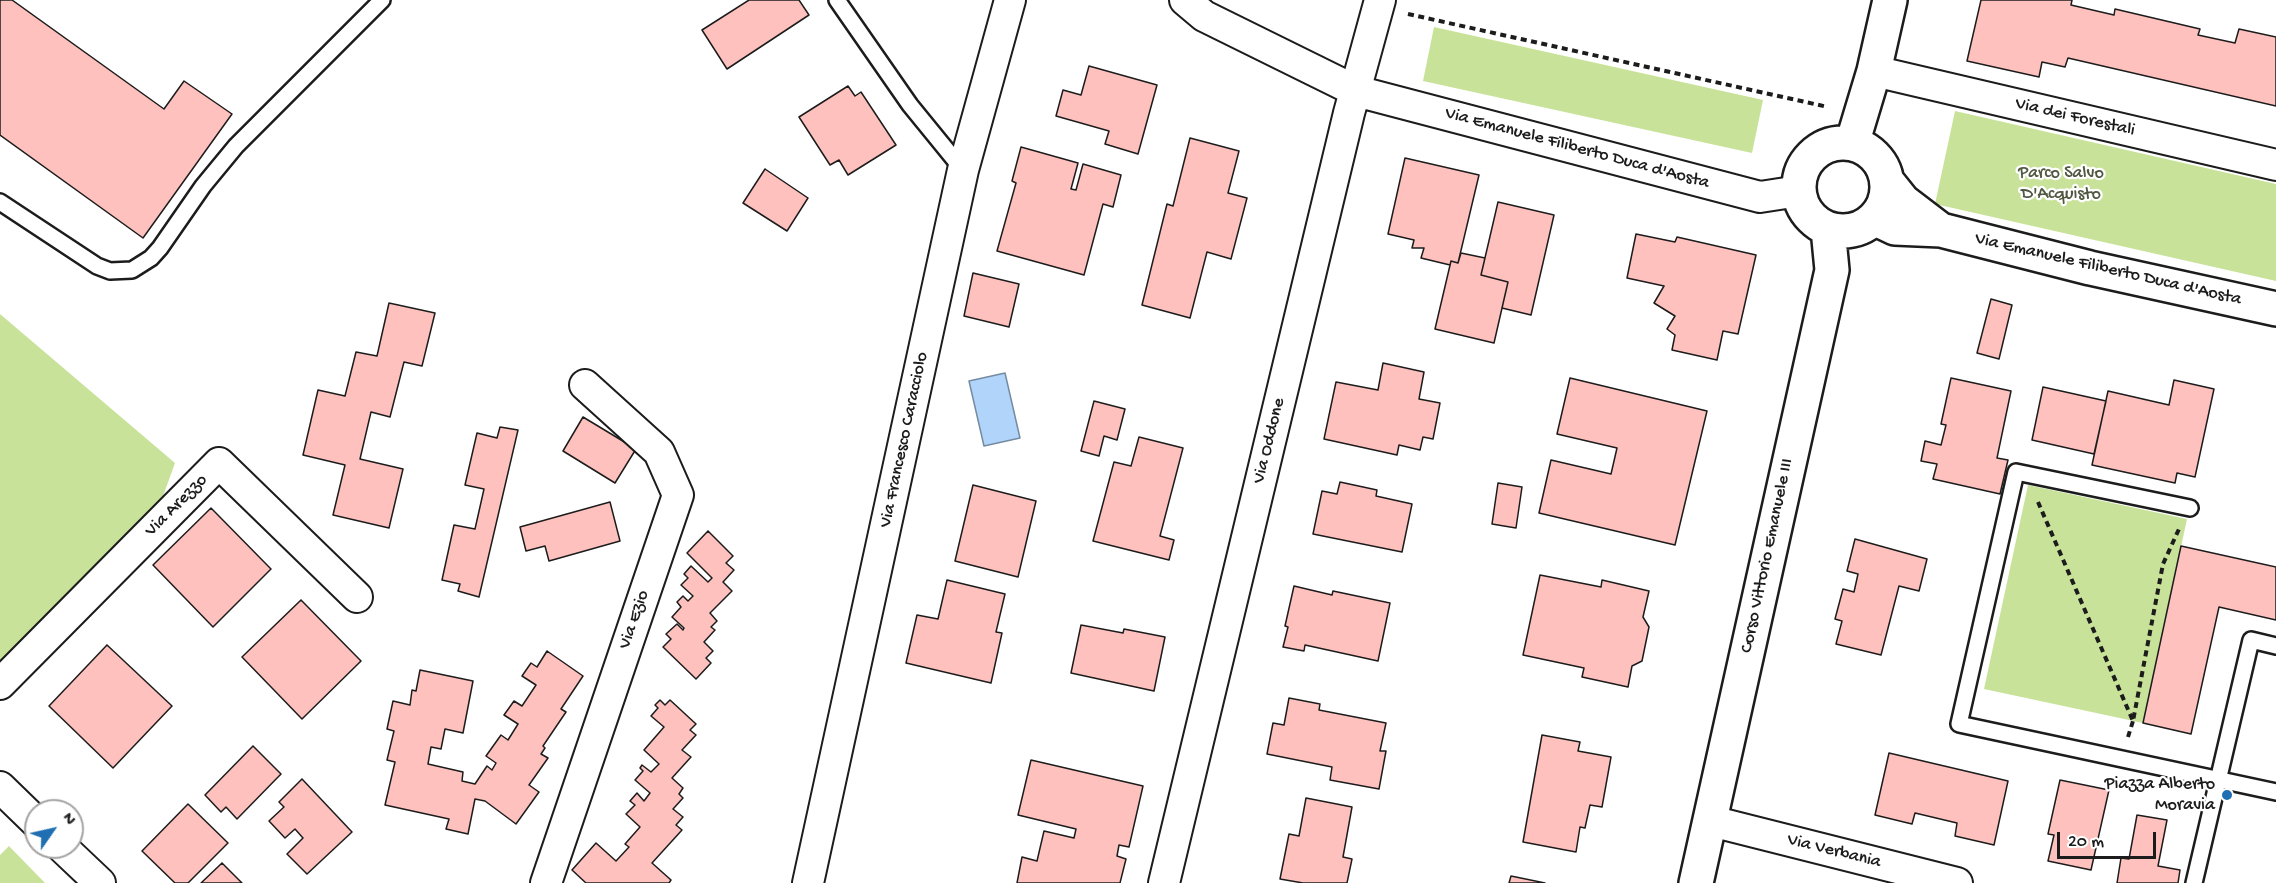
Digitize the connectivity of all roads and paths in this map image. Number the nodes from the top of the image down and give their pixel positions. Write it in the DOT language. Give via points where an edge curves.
graph roads {
  1 [pos="381,0"];
  2 [pos="837,0"];
  3 [pos="1010,0"];
  4 [pos="1185,0"];
  5 [pos="1890,0"];
  6 [pos="1379,4"];
  7 [pos="1874,71"];
  8 [pos="1356,91"];
  9 [pos="1857,129"];
  10 [pos="2276,165"];
  11 [pos="963,170"];
  12 [pos="1887,182"];
  13 [pos="1799,190"];
  14 [pos="0,202"];
  15 [pos="1874,218"];
  16 [pos="1828,229"];
  17 [pos="1941,230"];
  18 [pos="2276,309"];
  19 [pos="585,385"];
  20 [pos="2026,474"];
  21 [pos="2190,508"];
  22 [pos="357,597"];
  23 [pos="2276,646"];
  24 [pos="0,684"];
  25 [pos="2219,778"];
  26 [pos="0,787"];
  27 [pos="2276,792"];
  28 [pos="24,810"];
  29 [pos="1710,821"];
  30 [pos="75,859"];
  31 [pos="100,883"];
  32 [pos="546,883"];
  33 [pos="808,883"];
  34 [pos="1164,883"];
  35 [pos="1696,883"];
  36 [pos="1958,883"];
  37 [pos="2194,883"];
  1 -- 14 [label="lane" via="237,146 203,186 160,248 132,270 97,266"];
  2 -- 11 [label="lane" via="910,105"];
  3 -- 11 [label="street, Via Francesco Caracciolo"];
  4 -- 8 [label="street, Via Emanuele Filiberto Duca d'Aosta" via="1204,16"];
  5 -- 7 [label="street"];
  6 -- 8 [label="street, Via Oddone"];
  6 -- 9 [label="path"];
  7 -- 9 [label="street"];
  7 -- 10 [label="street, Via dei Forestali"];
  8 -- 13 [label="street, Via Emanuele Filiberto Duca d'Aosta" via="1760,197"];
  8 -- 34 [label="street, Via Oddone"];
  9 -- 12 [label="street" via="1864,149 1875,157"];
  9 -- 13 [label="street" via="1813,154 1799,177"];
  11 -- 33 [label="street, Via Francesco Caracciolo"];
  12 -- 15 [label="street" via="1886,195"];
  12 -- 17 [label="street, Via Emanuele Filiberto Duca d'Aosta"];
  13 -- 16 [label="street" via="1808,214"];
  15 -- 16 [label="street" via="1853,230"];
  15 -- 17 [label="street, Via Emanuele Filiberto Duca d'Aosta" via="1895,228"];
  16 -- 29 [label="street, Corso Vittorio Emanuele III" via="1832,270"];
  17 -- 18 [label="street, Via Emanuele Filiberto Duca d'Aosta"];
  19 -- 32 [label="street, Via Ezio" via="659,452 678,495"];
  20 -- 21 [label="lane"];
  20 -- 21 [label="path" via="2133,721 2163,564"];
  20 -- 25 [label="lane" via="2016,472 1959,724"];
  22 -- 24 [label="street, Via Arezzo" via="219,463"];
  23 -- 25 [label="lane" via="2251,640"];
  25 -- 27 [label="lane"];
  25 -- 37 [label="lane"];
  26 -- 28 [label="street"];
  29 -- 35 [label="street, Corso Vittorio Emanuele III"];
  29 -- 36 [label="street, Via Verbania"];
  30 -- 31 [label="street"];
}
